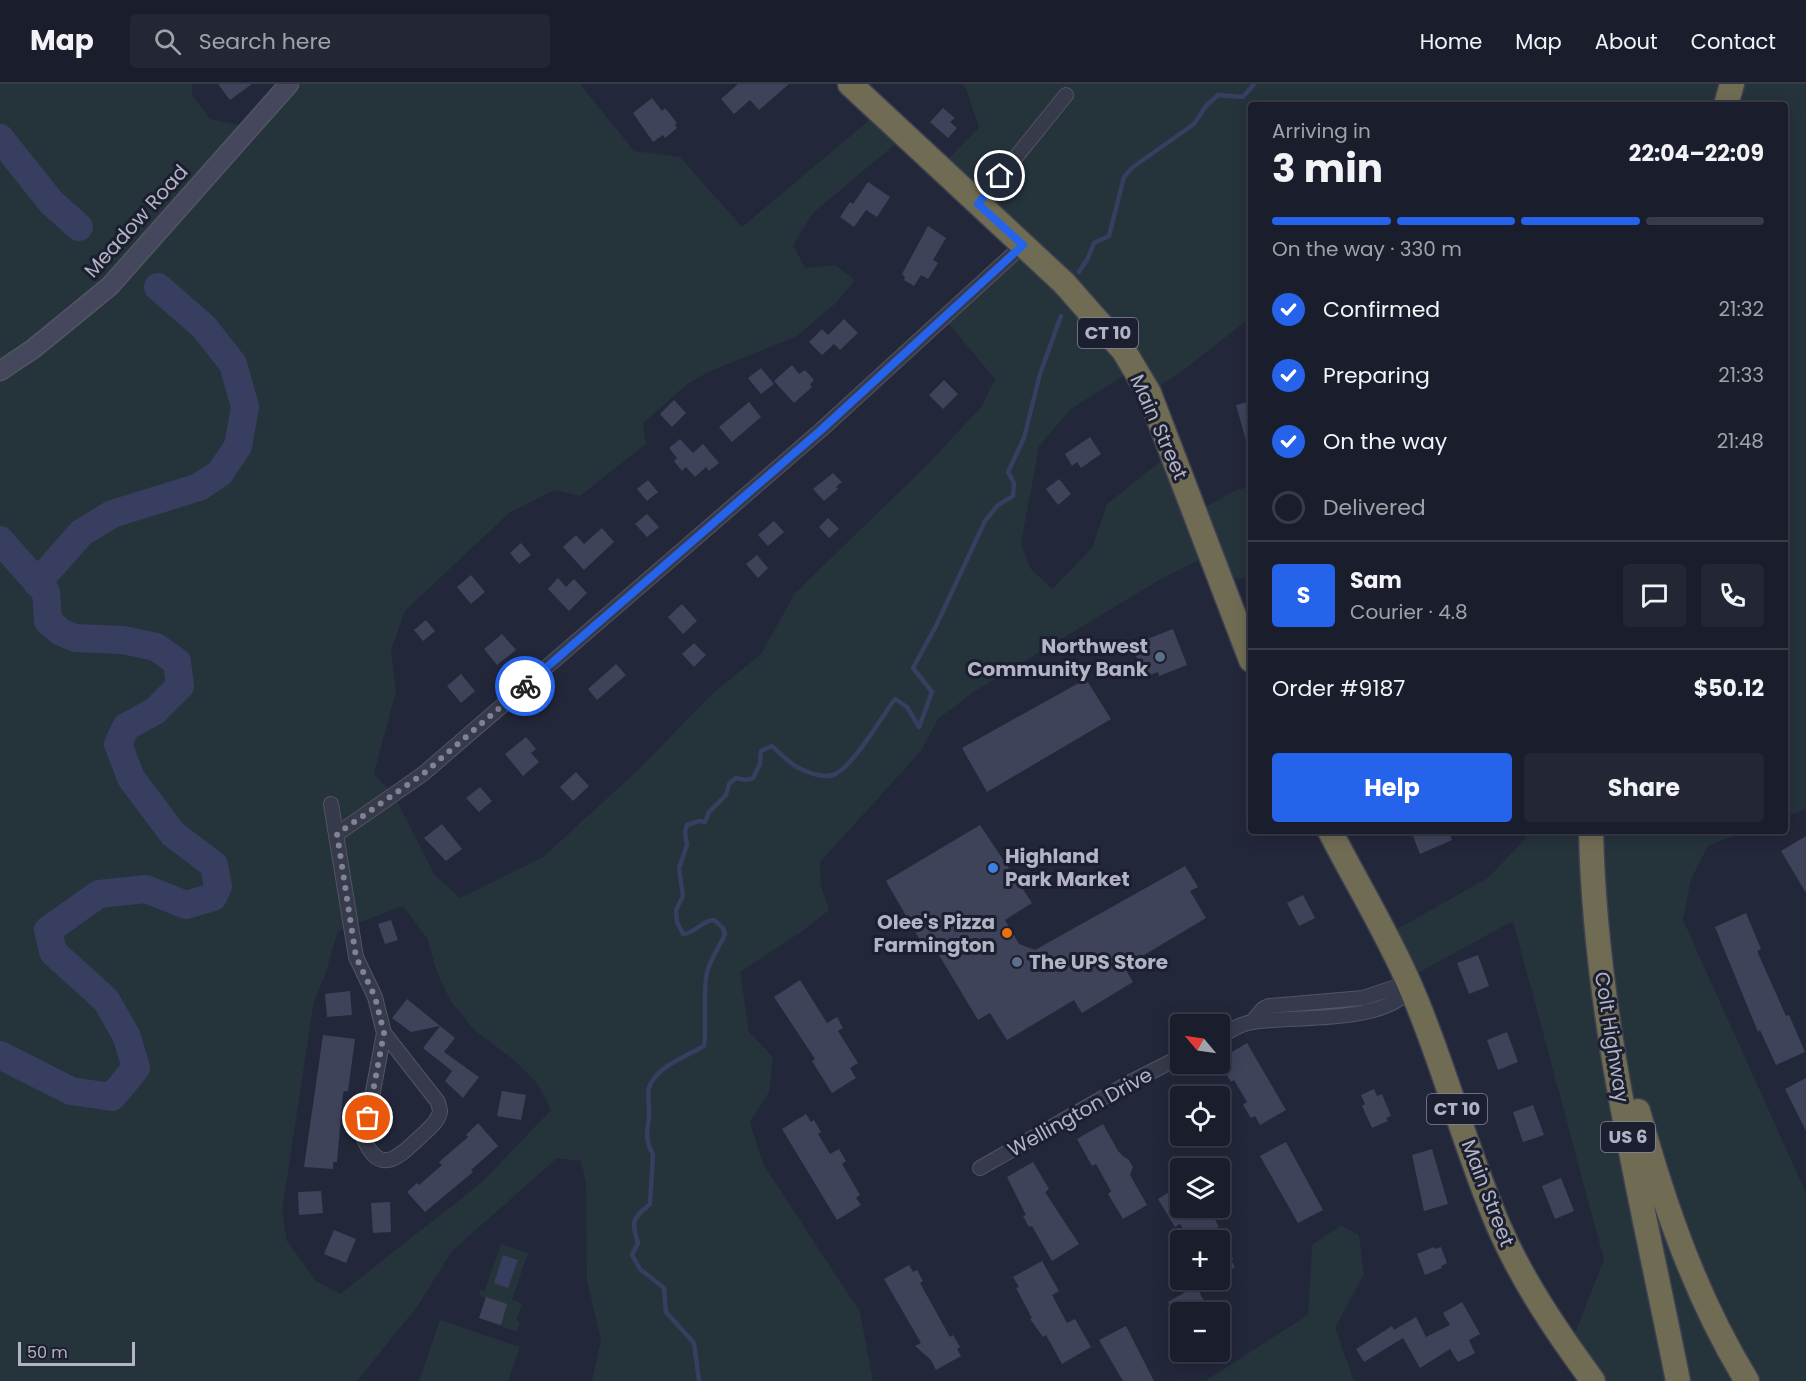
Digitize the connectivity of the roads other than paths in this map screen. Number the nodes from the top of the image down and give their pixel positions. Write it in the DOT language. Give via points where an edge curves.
graph roads {
  1 [pos="289,84"];
  2 [pos="849,84"];
  3 [pos="1732,84"];
  4 [pos="1066,95"];
  5 [pos="1727,102"];
  6 [pos="978,204"];
  7 [pos="1023,245"];
  8 [pos="0,371"];
  9 [pos="1248,652"];
  10 [pos="331,804"];
  11 [pos="337,834"];
  12 [pos="1332,834"];
  13 [pos="1591,834"];
  14 [pos="1594,891"];
  15 [pos="1411,988"];
  16 [pos="1230,1032"];
  17 [pos="384,1033"];
  18 [pos="1170,1062"];
  19 [pos="980,1168"];
  20 [pos="1593,1381"];
  21 [pos="1678,1381"];
  22 [pos="1747,1381"];
  1 -- 8 [label="street, Meadow Road" via="111,286"];
  2 -- 6 [label="highway, Main Street / CT 10"];
  3 -- 5 [label="highway"];
  4 -- 6 [label="street"];
  6 -- 7 [label="highway, Main Street / CT 10"];
  7 -- 9 [label="highway, Main Street / CT 10" via="1090,310 1124,351 1149,393"];
  7 -- 11 [label="street" via="812,438 441,759"];
  10 -- 11 [label="street"];
  11 -- 17 [label="street" via="356,957 375,997"];
  12 -- 15 [label="highway, Main Street / CT 10"];
  13 -- 14 [label="highway, Colt Highway / US 6"];
  14 -- 21 [label="highway, Colt Highway / US 6" via="1609,1035"];
  14 -- 22 [label="highway" via="1627,1065 1660,1188 1698,1285"];
  15 -- 16 [label="street" via="1393,1004 1342,1015 1252,1022"];
  15 -- 20 [label="highway, Main Street / CT 10" via="1499,1227 1540,1306"];
  17 -- 17 [label="street" via="427,1086 440,1112 400,1157 389,1160 377,1158 364,1139"];
  18 -- 19 [label="street, Wellington Drive"];
}
